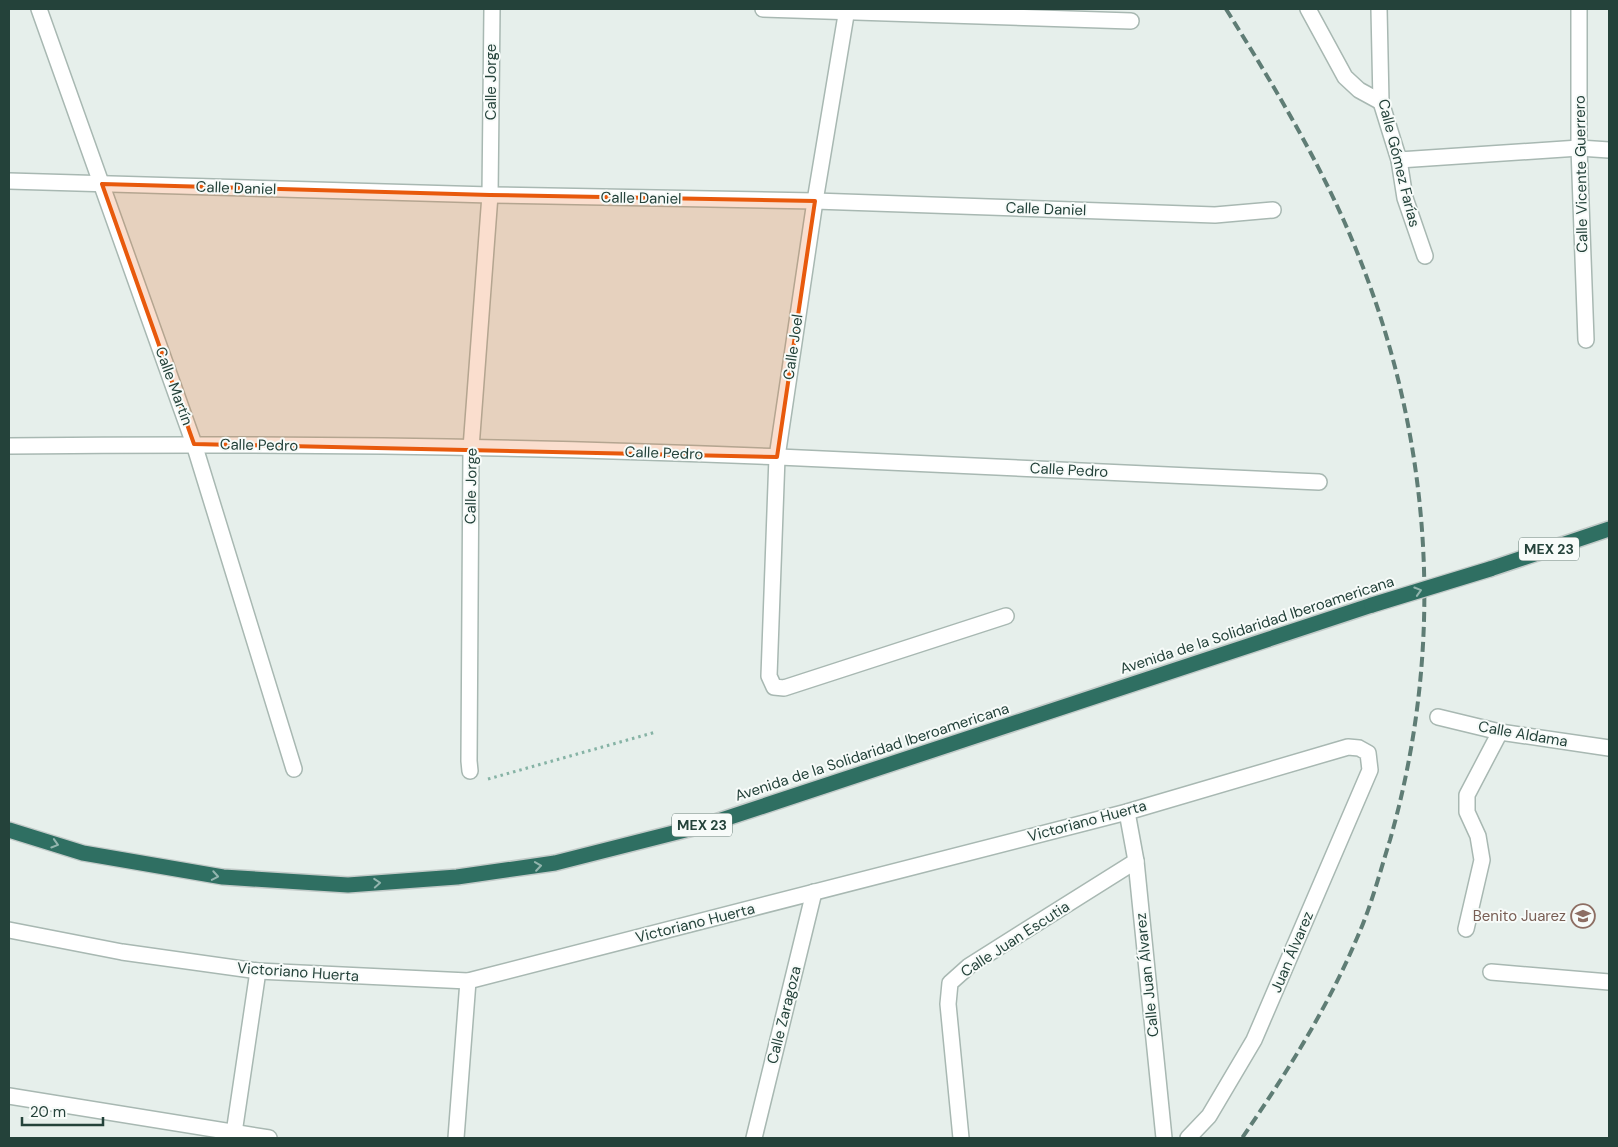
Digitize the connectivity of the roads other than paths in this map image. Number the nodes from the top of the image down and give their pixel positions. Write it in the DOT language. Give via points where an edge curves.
graph roads {
  1 [pos="38,9"];
  2 [pos="492,9"];
  3 [pos="762,9"];
  4 [pos="1308,9"];
  5 [pos="1379,9"];
  6 [pos="1579,9"];
  7 [pos="847,10"];
  8 [pos="1131,21"];
  9 [pos="1381,102"];
  10 [pos="1579,148"];
  11 [pos="1609,150"];
  12 [pos="1399,160"];
  13 [pos="9,180"];
  14 [pos="102,184"];
  15 [pos="490,195"];
  16 [pos="815,201"];
  17 [pos="1273,210"];
  18 [pos="1425,256"];
  19 [pos="1586,340"];
  20 [pos="194,444"];
  21 [pos="9,446"];
  22 [pos="472,448"];
  23 [pos="777,457"];
  24 [pos="1319,482"];
  25 [pos="1609,529"];
  26 [pos="1006,616"];
  27 [pos="1438,717"];
  28 [pos="1500,732"];
  29 [pos="1609,748"];
  30 [pos="1368,753"];
  31 [pos="294,769"];
  32 [pos="470,770"];
  33 [pos="1127,812"];
  34 [pos="9,830"];
  35 [pos="1136,861"];
  36 [pos="814,892"];
  37 [pos="9,930"];
  38 [pos="1466,930"];
  39 [pos="258,971"];
  40 [pos="1490,972"];
  41 [pos="468,981"];
  42 [pos="1609,982"];
  43 [pos="9,1096"];
  44 [pos="234,1133"];
  45 [pos="269,1138"];
  46 [pos="456,1138"];
  47 [pos="754,1138"];
  48 [pos="961,1138"];
  49 [pos="1164,1138"];
  50 [pos="1188,1138"];
  1 -- 14 [label="street, Calle Martín"];
  2 -- 15 [label="street, Calle Jorge"];
  3 -- 7 [label="street"];
  4 -- 9 [label="street" via="1345,77 1359,90"];
  5 -- 9 [label="street, Calle Gómez Farías"];
  6 -- 10 [label="street, Calle Vicente Guerrero"];
  7 -- 8 [label="street"];
  7 -- 16 [label="street, Calle Joel"];
  9 -- 12 [label="street, Calle Gómez Farías"];
  10 -- 11 [label="street"];
  10 -- 12 [label="street"];
  10 -- 19 [label="street, Calle Vicente Guerrero"];
  12 -- 18 [label="street, Calle Gómez Farías" via="1405,198"];
  13 -- 14 [label="street, Calle Daniel"];
  14 -- 15 [label="street, Calle Daniel"];
  14 -- 20 [label="street, Calle Martín"];
  15 -- 16 [label="street, Calle Daniel"];
  15 -- 22 [label="street, Calle Jorge"];
  16 -- 17 [label="street, Calle Daniel" via="1215,215"];
  16 -- 23 [label="street, Calle Joel"];
  20 -- 21 [label="street, Calle Pedro"];
  20 -- 22 [label="street, Calle Pedro"];
  20 -- 31 [label="street, Calle Martín"];
  22 -- 23 [label="street, Calle Pedro"];
  22 -- 32 [label="street, Calle Jorge"];
  23 -- 24 [label="street, Calle Pedro"];
  23 -- 26 [label="street, Calle Joel" via="769,676 774,687 784,688"];
  34 -- 25 [label="highway, Avenida de la Solidaridad Iberoamericana / MEX 23, one-way, bridge" via="83,853 223,877 348,885 457,877 555,863 709,824"];
  27 -- 28 [label="street, Calle Aldama"];
  28 -- 29 [label="street, Calle Aldama"];
  28 -- 38 [label="street" via="1467,795 1467,812 1478,836 1482,860"];
  30 -- 33 [label="street, Victoriano Huerta" via="1348,747"];
  30 -- 50 [label="street, Juan Álvarez" via="1370,770 1254,1040 1209,1116"];
  33 -- 35 [label="street, Calle Juan Álvarez"];
  33 -- 36 [label="street, Victoriano Huerta"];
  35 -- 48 [label="street, Calle Juan Escutia" via="969,966 950,984 948,1004"];
  35 -- 49 [label="street, Calle Juan Álvarez"];
  36 -- 41 [label="street, Victoriano Huerta"];
  36 -- 47 [label="street, Calle Zaragoza"];
  37 -- 39 [label="street, Victoriano Huerta" via="122,952"];
  39 -- 41 [label="street, Victoriano Huerta"];
  39 -- 44 [label="street"];
  40 -- 42 [label="street"];
  41 -- 46 [label="street"];
  43 -- 44 [label="street"];
  44 -- 45 [label="street"];
}
